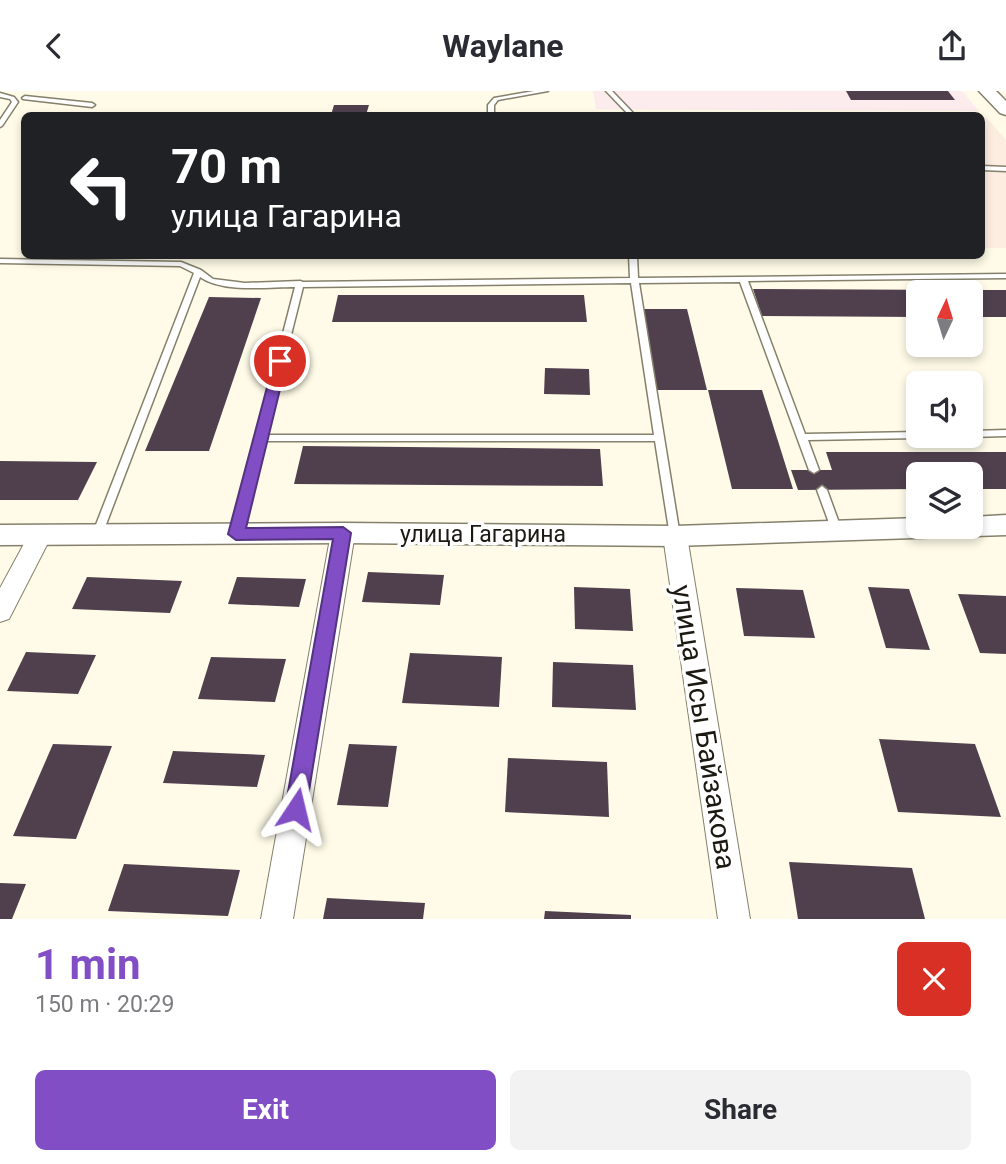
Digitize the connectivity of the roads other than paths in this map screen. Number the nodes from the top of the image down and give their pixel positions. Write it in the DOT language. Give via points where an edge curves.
graph roads {
  1 [pos="36,91"];
  2 [pos="545,91"];
  3 [pos="609,91"];
  4 [pos="987,91"];
  5 [pos="0,96"];
  6 [pos="12,97"];
  7 [pos="25,98"];
  8 [pos="92,105"];
  9 [pos="1006,110"];
  10 [pos="491,112"];
  11 [pos="629,112"];
  12 [pos="0,125"];
  13 [pos="985,168"];
  14 [pos="1006,169"];
  15 [pos="633,259"];
  16 [pos="0,261"];
  17 [pos="198,272"];
  18 [pos="1006,276"];
  19 [pos="743,278"];
  20 [pos="634,279"];
  21 [pos="300,283"];
  22 [pos="1006,433"];
  23 [pos="983,434"];
  24 [pos="906,435"];
  25 [pos="802,437"];
  26 [pos="261,438"];
  27 [pos="659,438"];
  28 [pos="814,470"];
  29 [pos="822,490"];
  30 [pos="1006,526"];
  31 [pos="983,527"];
  32 [pos="906,529"];
  33 [pos="837,531"];
  34 [pos="343,533"];
  35 [pos="236,534"];
  36 [pos="0,535"];
  37 [pos="40,535"];
  38 [pos="97,535"];
  39 [pos="675,536"];
  40 [pos="0,612"];
  41 [pos="277,919"];
  42 [pos="734,919"];
  1 -- 7 [label="lane"];
  2 -- 10 [label="lane" via="496,99"];
  3 -- 11 [label="lane"];
  4 -- 9 [label="street"];
  5 -- 6 [label="lane"];
  6 -- 7 [label="lane"];
  6 -- 12 [label="lane" via="15,102"];
  7 -- 8 [label="lane"];
  13 -- 14 [label="lane"];
  15 -- 20 [label="lane"];
  16 -- 17 [label="lane" via="181,264"];
  17 -- 21 [label="lane" via="211,281 245,285"];
  17 -- 38 [label="lane"];
  18 -- 19 [label="lane"];
  19 -- 20 [label="lane"];
  19 -- 25 [label="lane"];
  20 -- 21 [label="lane"];
  20 -- 27 [label="lane"];
  21 -- 26 [label="lane"];
  22 -- 23 [label="lane"];
  24 -- 25 [label="lane"];
  25 -- 28 [label="lane"];
  26 -- 27 [label="lane"];
  26 -- 35 [label="lane"];
  27 -- 39 [label="lane"];
  29 -- 33 [label="lane"];
  30 -- 31 [label="street, улица Гагарина"];
  32 -- 33 [label="street, улица Гагарина"];
  33 -- 39 [label="street, улица Гагарина"];
  34 -- 35 [label="street, улица Гагарина"];
  34 -- 39 [label="street, улица Гагарина"];
  34 -- 41 [label="street"];
  35 -- 38 [label="street, улица Гагарина"];
  36 -- 37 [label="street, улица Гагарина"];
  37 -- 38 [label="street, улица Гагарина"];
  37 -- 40 [label="street"];
  39 -- 42 [label="street, улица Исы Байзакова"];
}
